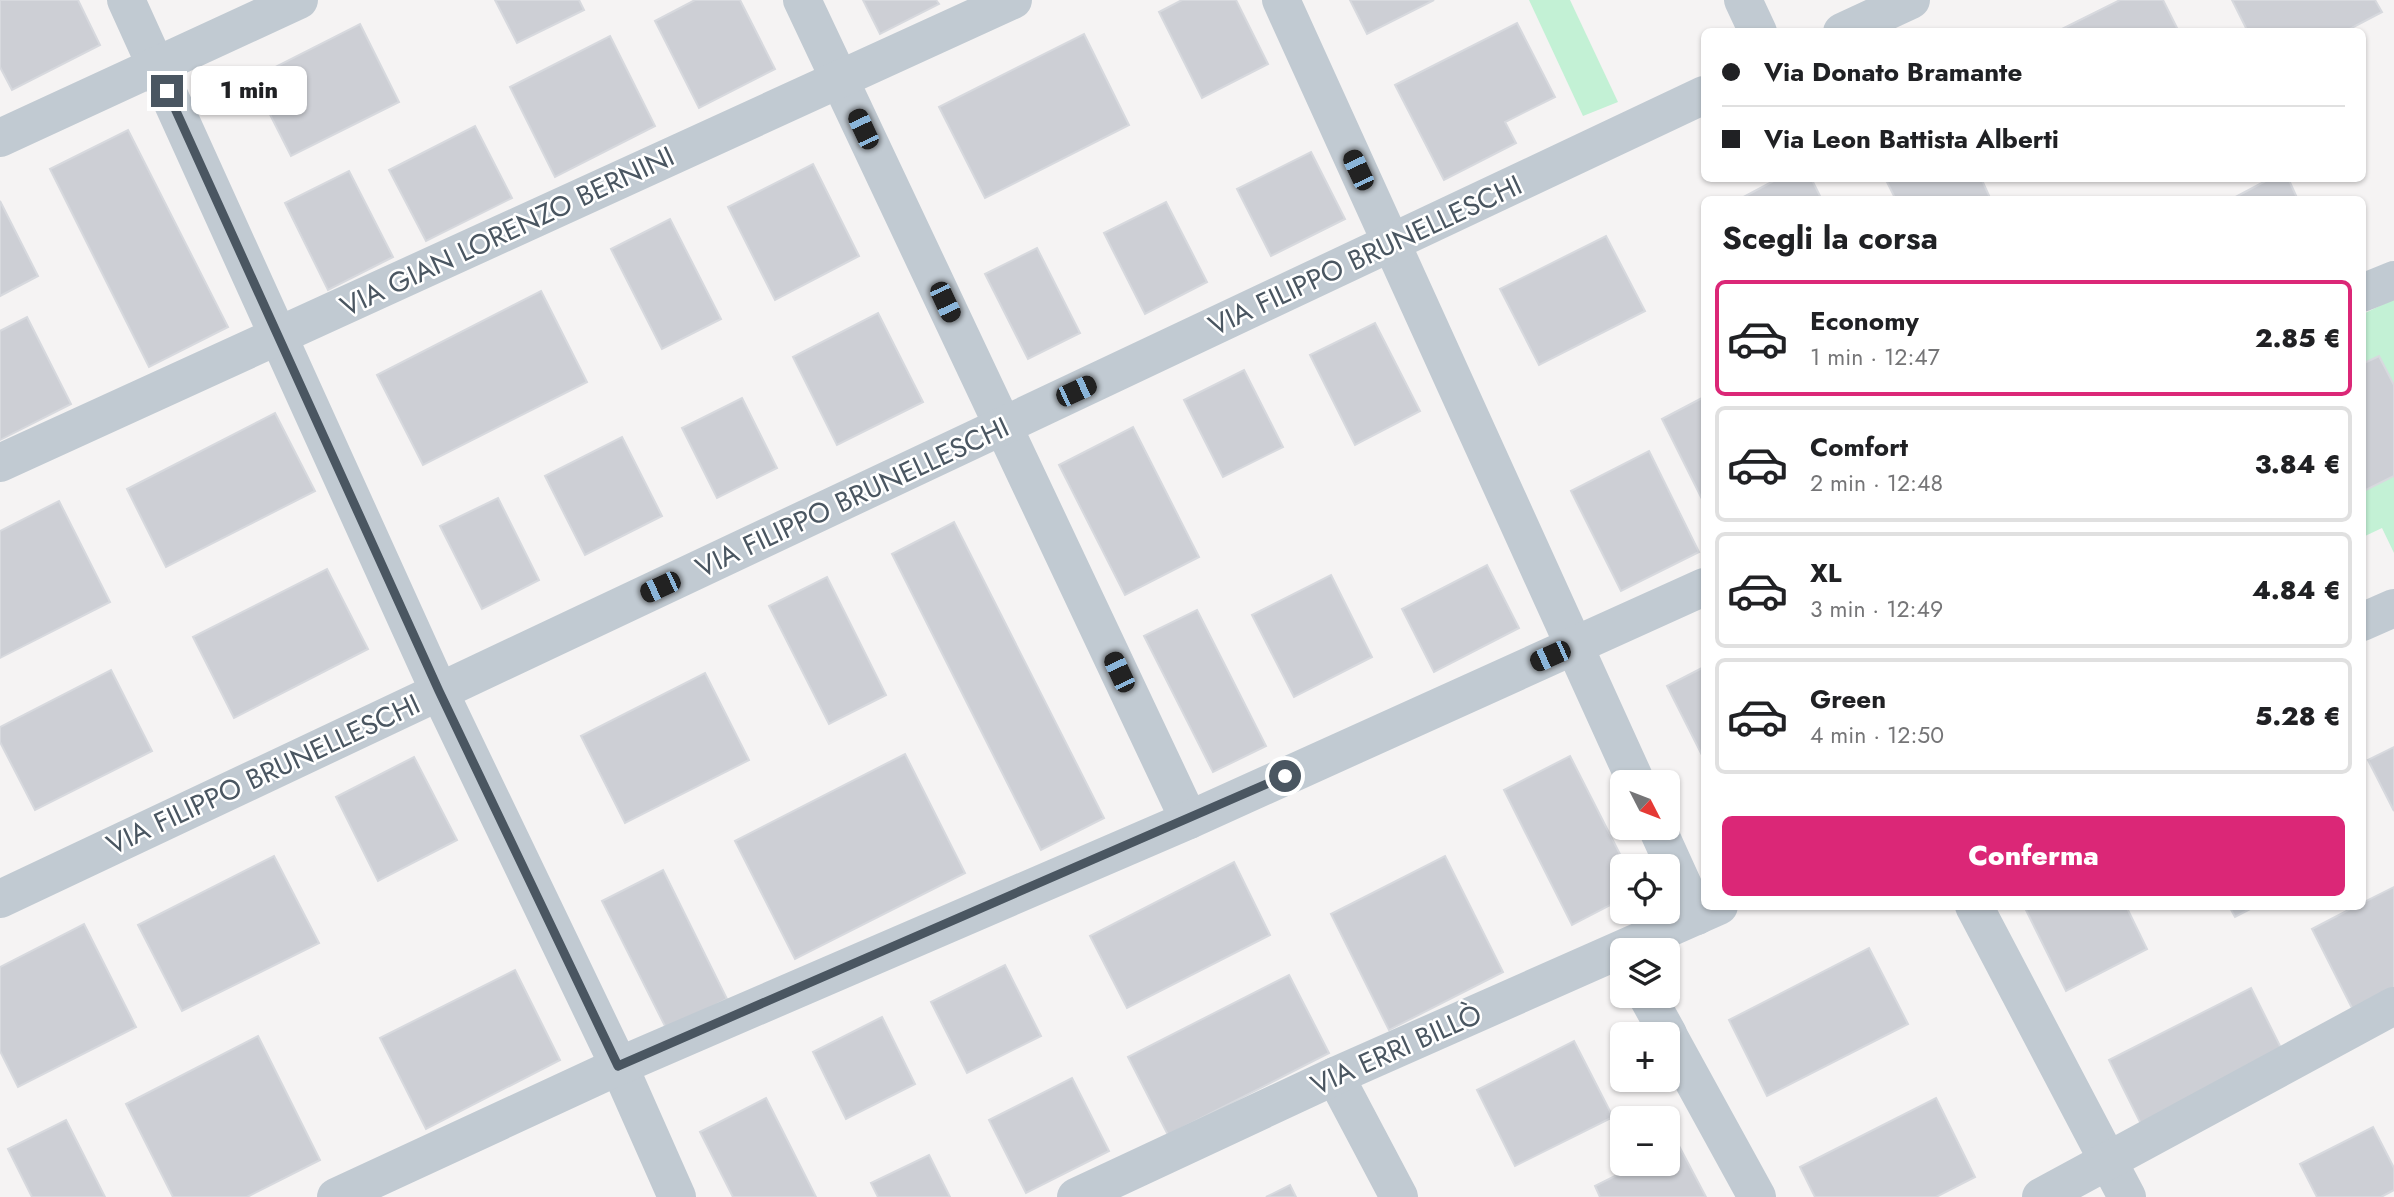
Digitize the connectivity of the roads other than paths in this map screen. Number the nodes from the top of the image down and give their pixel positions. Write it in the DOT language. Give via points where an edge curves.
graph roads {
  1 [pos="126,0"];
  2 [pos="299,0"];
  3 [pos="802,0"];
  4 [pos="1013,0"];
  5 [pos="1281,0"];
  6 [pos="1743,0"];
  7 [pos="1911,0"];
  8 [pos="1756,28"];
  9 [pos="1851,28"];
  10 [pos="156,66"];
  11 [pos="839,79"];
  12 [pos="1701,96"];
  13 [pos="0,138"];
  14 [pos="1391,243"];
  15 [pos="2394,280"];
  16 [pos="2366,291"];
  17 [pos="278,336"];
  18 [pos="1003,426"];
  19 [pos="0,463"];
  20 [pos="1701,588"];
  21 [pos="2394,608"];
  22 [pos="2366,620"];
  23 [pos="1574,645"];
  24 [pos="439,691"];
  25 [pos="1631,770"];
  26 [pos="1189,820"];
  27 [pos="1664,840"];
  28 [pos="0,899"];
  29 [pos="1701,900"];
  30 [pos="1975,910"];
  31 [pos="1708,911"];
  32 [pos="1650,938"];
  33 [pos="1610,956"];
  34 [pos="2394,1006"];
  35 [pos="1680,1056"];
  36 [pos="618,1066"];
  37 [pos="1335,1076"];
  38 [pos="2108,1161"];
  39 [pos="336,1197"];
  40 [pos="677,1197"];
  41 [pos="1076,1197"];
  42 [pos="1399,1197"];
  43 [pos="1756,1197"];
  44 [pos="2041,1197"];
  45 [pos="2127,1197"];
  1 -- 10 [label="street"];
  2 -- 10 [label="street"];
  3 -- 11 [label="street"];
  4 -- 11 [label="street, VIA GIAN LORENZO BERNINI"];
  5 -- 14 [label="street"];
  6 -- 8 [label="street"];
  7 -- 9 [label="street"];
  10 -- 13 [label="street"];
  10 -- 17 [label="street"];
  11 -- 17 [label="street, VIA GIAN LORENZO BERNINI"];
  11 -- 18 [label="street"];
  12 -- 14 [label="street, VIA FILIPPO BRUNELLESCHI"];
  14 -- 18 [label="street, VIA FILIPPO BRUNELLESCHI"];
  14 -- 23 [label="street"];
  15 -- 16 [label="street"];
  17 -- 19 [label="street, VIA GIAN LORENZO BERNINI"];
  17 -- 24 [label="street"];
  18 -- 24 [label="street, VIA FILIPPO BRUNELLESCHI"];
  18 -- 26 [label="street"];
  20 -- 23 [label="street"];
  21 -- 22 [label="street"];
  23 -- 25 [label="street"];
  23 -- 26 [label="street"];
  24 -- 28 [label="street, VIA FILIPPO BRUNELLESCHI"];
  24 -- 36 [label="street"];
  26 -- 36 [label="street"];
  27 -- 29 [label="street"];
  30 -- 38 [label="street"];
  31 -- 32 [label="street, VIA ERRI BILLÒ"];
  33 -- 37 [label="street, VIA ERRI BILLÒ"];
  34 -- 38 [label="street"];
  35 -- 43 [label="street"];
  36 -- 39 [label="street"];
  36 -- 40 [label="street"];
  37 -- 41 [label="street, VIA ERRI BILLÒ"];
  37 -- 42 [label="street"];
  38 -- 44 [label="street"];
  38 -- 45 [label="street"];
}
